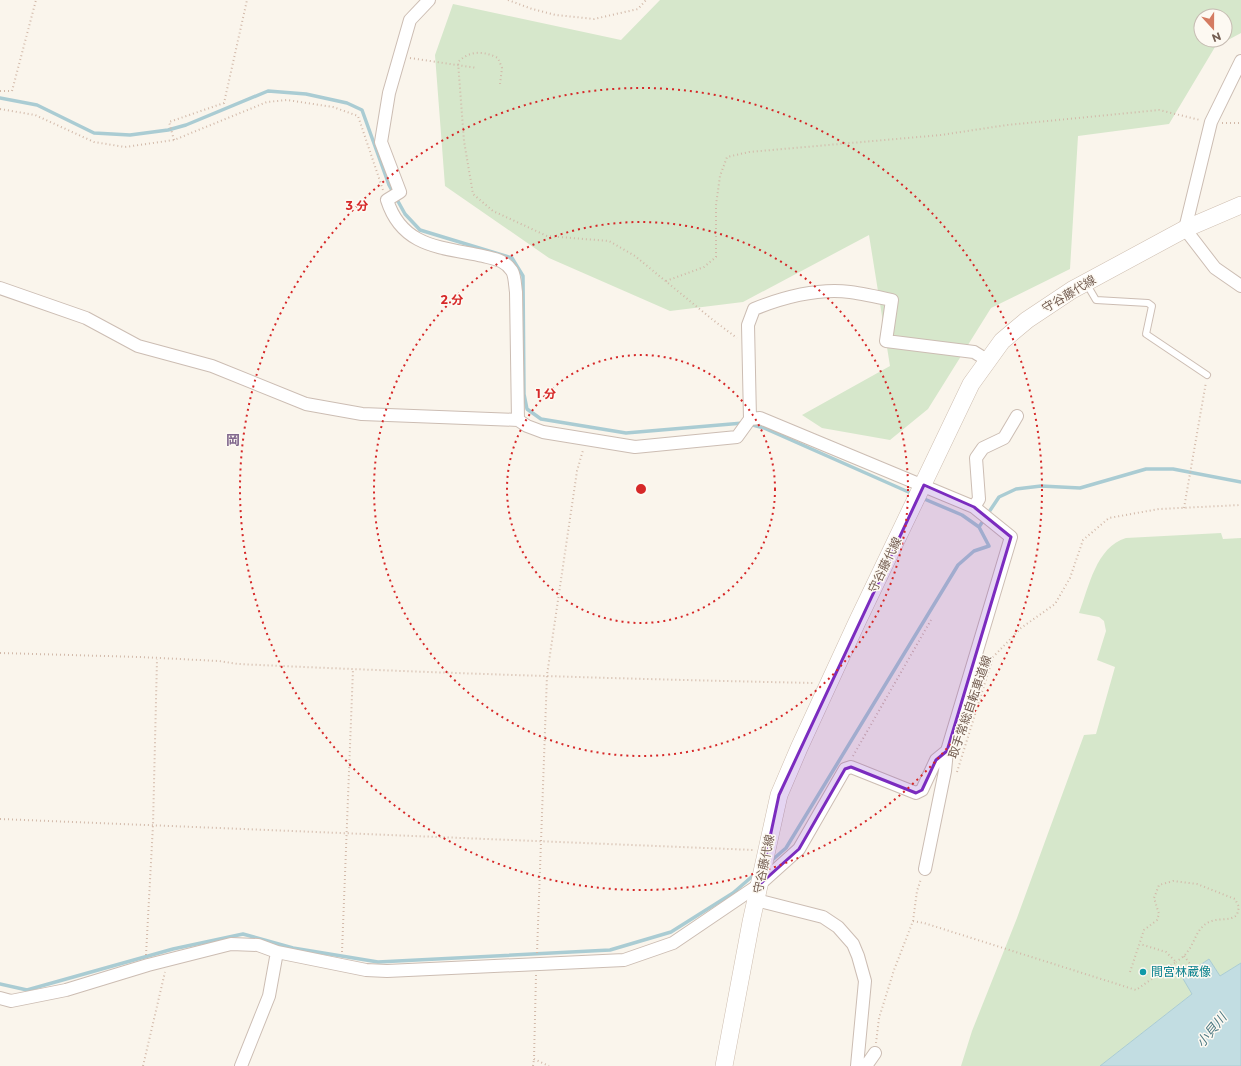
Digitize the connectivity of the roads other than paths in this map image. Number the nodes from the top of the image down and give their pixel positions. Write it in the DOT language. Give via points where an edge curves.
graph roads {
  1 [pos="429,0"];
  2 [pos="1241,61"];
  3 [pos="1241,205"];
  4 [pos="1185,229"];
  5 [pos="1086,283"];
  6 [pos="1241,286"];
  7 [pos="0,288"];
  8 [pos="987,360"];
  9 [pos="1207,375"];
  10 [pos="1017,416"];
  11 [pos="518,420"];
  12 [pos="747,423"];
  13 [pos="920,493"];
  14 [pos="977,510"];
  15 [pos="947,751"];
  16 [pos="925,869"];
  17 [pos="760,882"];
  18 [pos="756,900"];
  19 [pos="277,952"];
  20 [pos="0,998"];
  21 [pos="874,1053"];
  22 [pos="241,1066"];
  23 [pos="724,1066"];
  24 [pos="857,1066"];
  25 [pos="866,1066"];
  1 -- 11 [label="street" via="410,20 389,93 381,142 400,192 387,200 392,216 409,234 425,244 502,260 513,271 516,292"];
  2 -- 4 [label="street" via="1211,122"];
  3 -- 4 [label="main road, 守谷藤代線"];
  4 -- 5 [label="main road, 守谷藤代線"];
  4 -- 6 [label="street" via="1215,268"];
  5 -- 8 [label="main road, 守谷藤代線" via="1027,320 1002,341"];
  5 -- 9 [label="lane" via="1096,300 1148,303 1152,306 1146,334"];
  7 -- 11 [label="street" via="86,318 138,346 212,366 306,404 362,414"];
  8 -- 12 [label="street" via="974,352 886,341 892,300 849,292 812,292 779,299 754,308 748,325"];
  8 -- 13 [label="main road, 守谷藤代線" via="971,384"];
  10 -- 14 [label="street" via="1004,438 983,448 976,458 979,499"];
  11 -- 12 [label="street" via="543,432 635,447 736,437"];
  12 -- 13 [label="street" via="760,418"];
  13 -- 14 [label="street"];
  13 -- 17 [label="main road, 守谷藤代線" via="829,683 779,795"];
  14 -- 15 [label="street" via="1011,537"];
  15 -- 16 [label="street"];
  15 -- 17 [label="street" via="936,760 922,790 916,793 851,767 845,769 799,849"];
  17 -- 18 [label="main road, 守谷藤代線"];
  17 -- 19 [label="street" via="673,943 624,960 366,970"];
  18 -- 23 [label="main road, 守谷藤代線"];
  18 -- 24 [label="street" via="823,917 838,927 853,944 865,981"];
  19 -- 20 [label="street" via="258,945 231,944 148,965 66,990 12,1001"];
  19 -- 22 [label="street" via="268,996"];
  21 -- 25 [label="street"];
}
